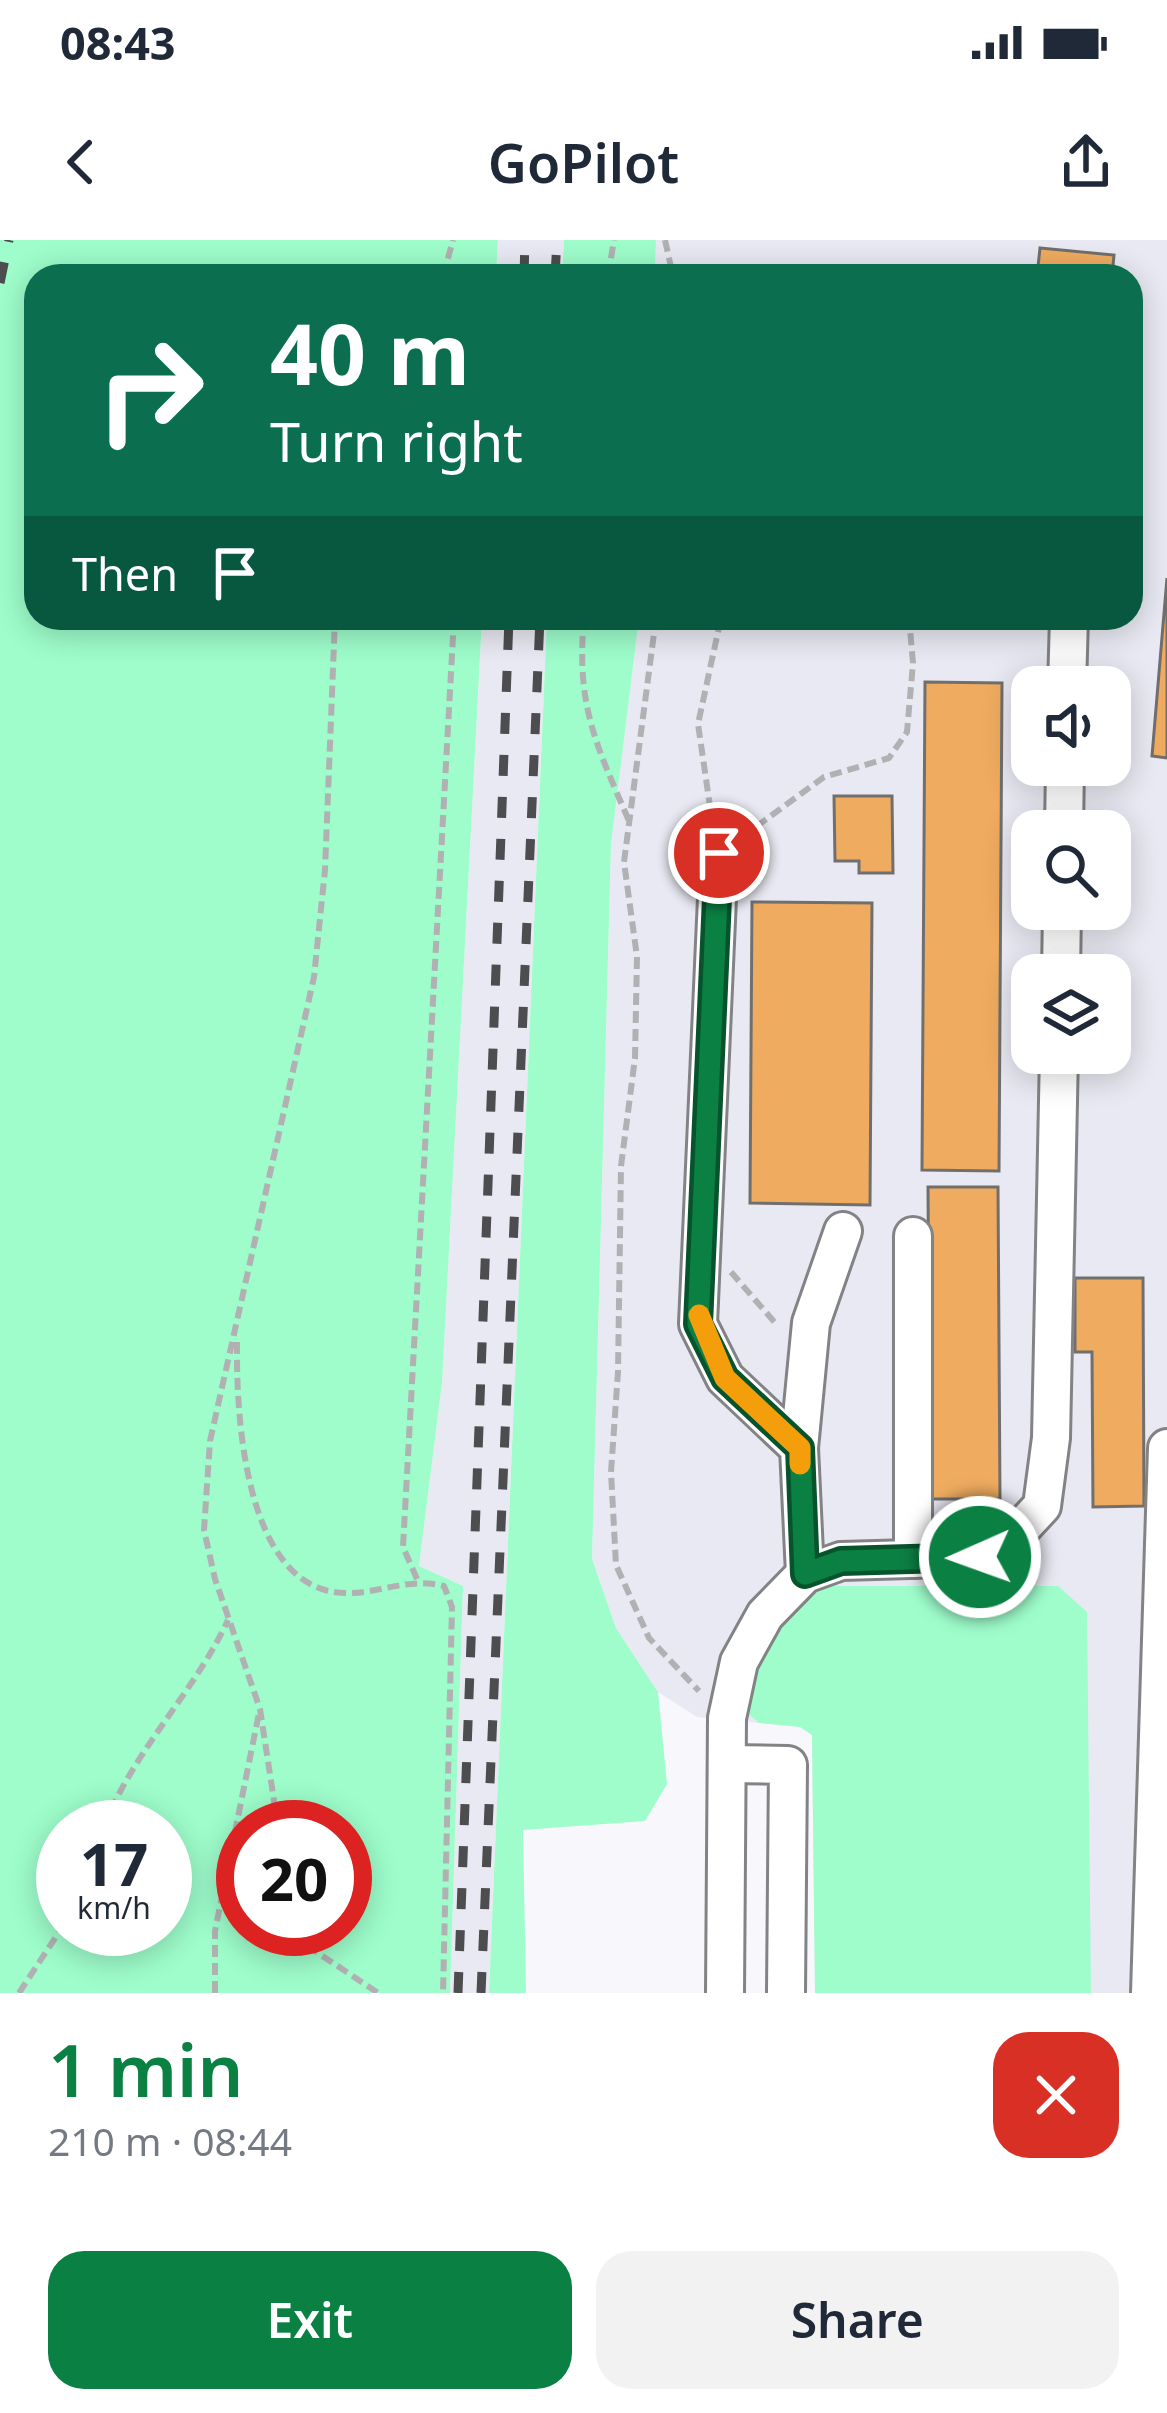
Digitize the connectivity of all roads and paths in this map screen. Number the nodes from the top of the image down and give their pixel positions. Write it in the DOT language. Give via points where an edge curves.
graph roads {
  1 [pos="335,630"];
  2 [pos="453,630"];
  3 [pos="583,630"];
  4 [pos="654,630"];
  5 [pos="718,630"];
  6 [pos="910,630"];
  7 [pos="1069,630"];
  8 [pos="1068,666"];
  9 [pos="630,824"];
  10 [pos="719,853"];
  11 [pos="1059,1074"];
  12 [pos="843,1231"];
  13 [pos="913,1236"];
  14 [pos="701,1246"];
  15 [pos="237,1325"];
  16 [pos="807,1374"];
  17 [pos="800,1448"];
  18 [pos="1167,1448"];
  19 [pos="913,1559"];
  20 [pos="805,1574"];
  21 [pos="417,1579"];
  22 [pos="229,1619"];
  23 [pos="1164,1648"];
  24 [pos="260,1709"];
  25 [pos="727,1718"];
  26 [pos="727,1764"];
  27 [pos="119,1800"];
  28 [pos="274,1800"];
  29 [pos="43,1956"];
  30 [pos="322,1956"];
  31 [pos="19,1993"];
  32 [pos="215,1993"];
  33 [pos="378,1993"];
  34 [pos="442,1993"];
  35 [pos="725,1993"];
  36 [pos="786,1993"];
  37 [pos="1150,1993"];
  1 -- 15 [label="path" via="314,977"];
  2 -- 21 [label="path" via="404,1529 406,1561"];
  3 -- 9 [label="path" via="579,678"];
  4 -- 9 [label="path"];
  5 -- 10 [label="path" via="698,724"];
  6 -- 10 [label="path" via="907,732 889,758 824,776"];
  7 -- 8 [label="street"];
  9 -- 25 [label="path" via="624,862 637,957 621,1166 611,1472 616,1565 649,1638"];
  10 -- 14 [label="street"];
  11 -- 19 [label="street" via="1051,1438 1042,1506 980,1557"];
  12 -- 16 [label="street" via="812,1323"];
  13 -- 19 [label="street"];
  14 -- 16 [label="path" via="766,1306"];
  14 -- 17 [label="street" via="698,1324 725,1378"];
  15 -- 21 [label="path" via="236,1412 264,1529 286,1572 327,1591 369,1593"];
  15 -- 22 [label="path" via="210,1441 205,1530"];
  16 -- 17 [label="street"];
  17 -- 20 [label="street"];
  18 -- 23 [label="street"];
  19 -- 20 [label="street" via="841,1561"];
  20 -- 25 [label="street" via="765,1615 739,1662"];
  21 -- 34 [label="path" via="444,1586 452,1606"];
  22 -- 24 [label="path"];
  22 -- 27 [label="path"];
  23 -- 37 [label="street"];
  24 -- 28 [label="path"];
  24 -- 32 [label="path" via="214,1931"];
  25 -- 26 [label="street"];
  26 -- 35 [label="street"];
  26 -- 36 [label="street" via="788,1765"];
  29 -- 31 [label="path"];
  30 -- 33 [label="path"];
}
